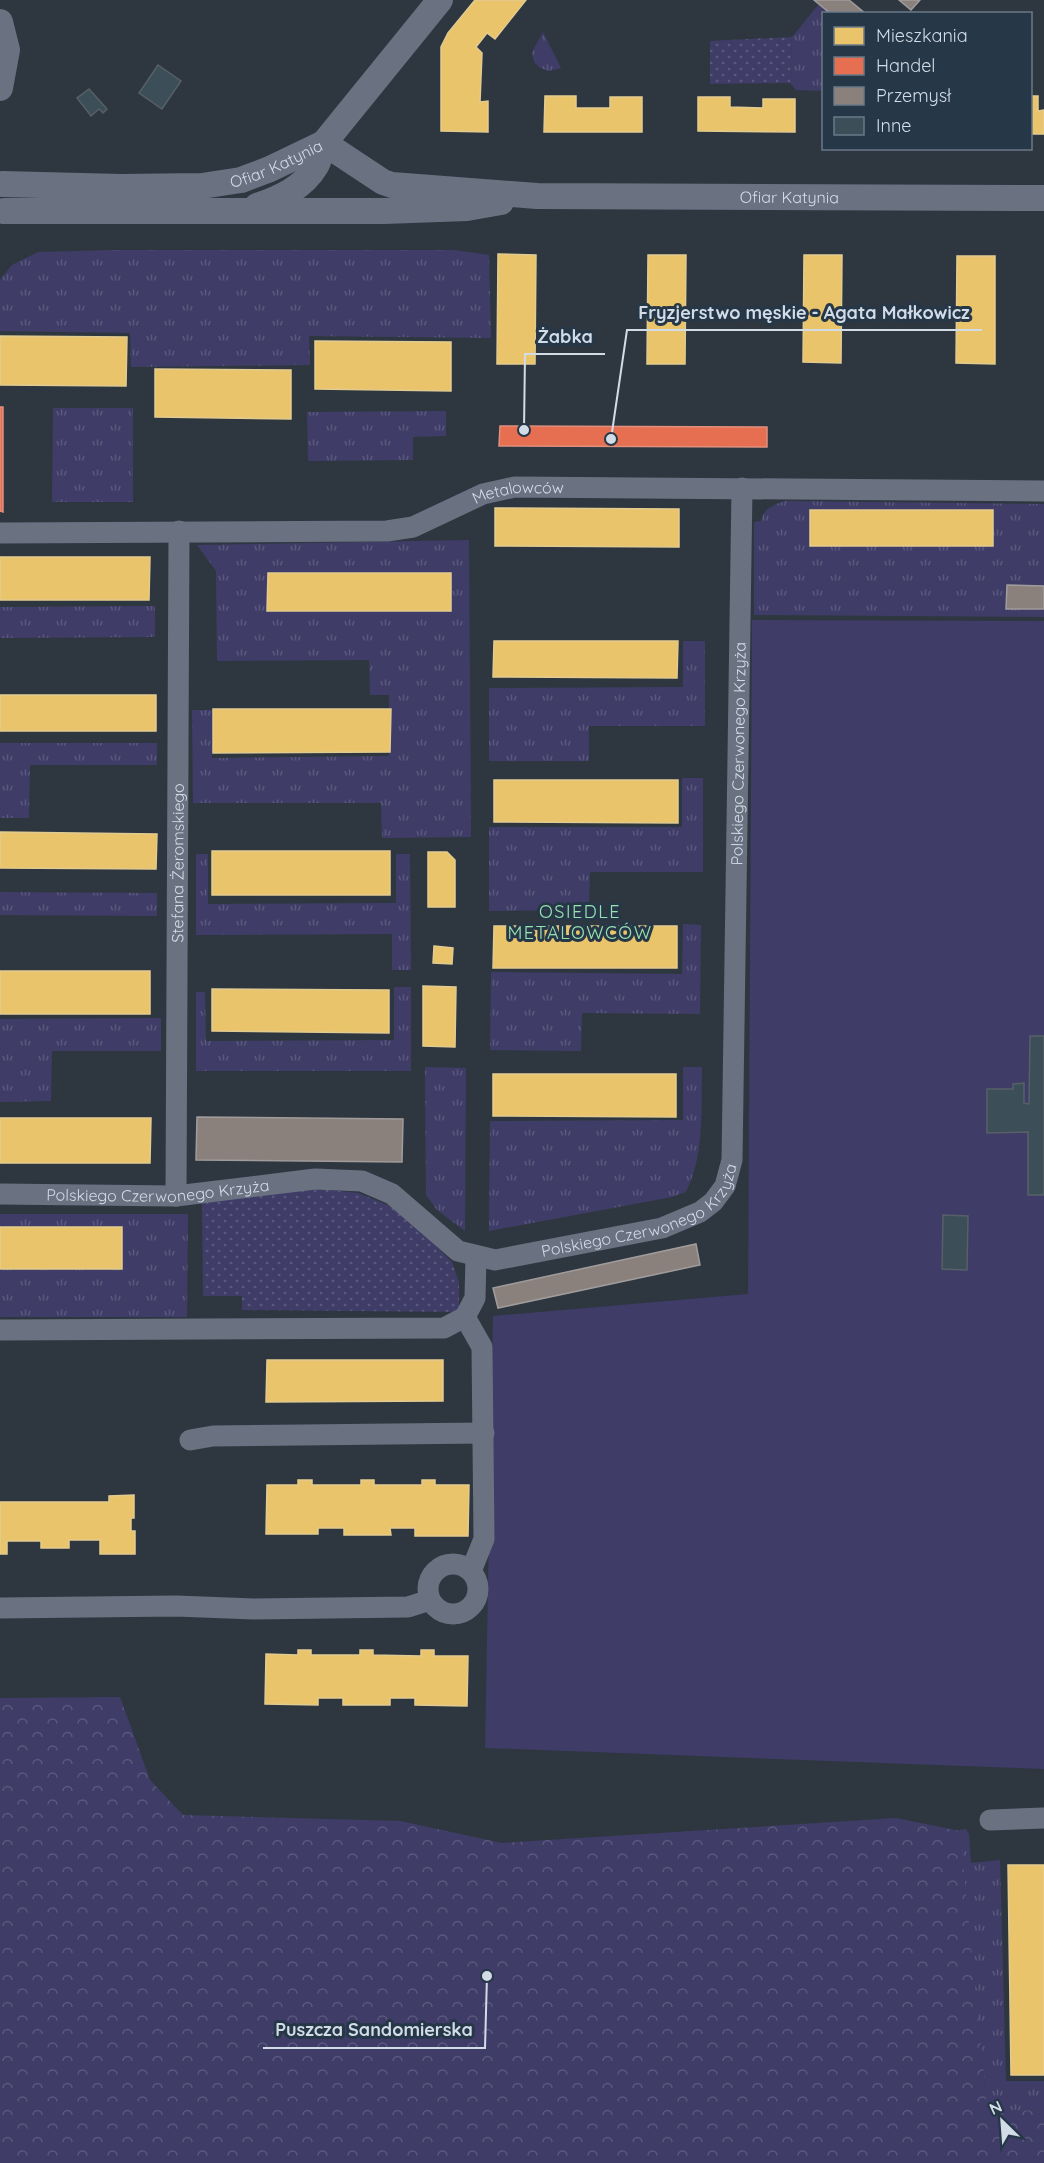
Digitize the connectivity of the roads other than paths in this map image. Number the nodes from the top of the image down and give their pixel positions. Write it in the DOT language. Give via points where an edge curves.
graph roads {
  1 [pos="440,0"];
  2 [pos="0,22"];
  3 [pos="0,88"];
  4 [pos="324,143"];
  5 [pos="1,182"];
  6 [pos="537,196"];
  7 [pos="1044,198"];
  8 [pos="246,210"];
  9 [pos="2,215"];
  10 [pos="742,488"];
  11 [pos="1044,491"];
  12 [pos="179,531"];
  13 [pos="0,532"];
  14 [pos="0,1194"];
  15 [pos="176,1196"];
  16 [pos="476,1257"];
  17 [pos="465,1317"];
  18 [pos="0,1330"];
  19 [pos="484,1433"];
  20 [pos="190,1440"];
  21 [pos="471,1570"];
  22 [pos="430,1600"];
  23 [pos="0,1608"];
  24 [pos="1044,1818"];
  25 [pos="990,1820"];
  1 -- 4 [label="street"];
  2 -- 3 [label="street" via="7,50"];
  4 -- 5 [label="street, Ofiar Katynia" via="241,180 202,186"];
  4 -- 6 [label="street, Ofiar Katynia" via="392,185"];
  4 -- 8 [label="street" via="316,165 300,184 281,198"];
  5 -- 9 [label="street" via="5,197"];
  6 -- 7 [label="street, Ofiar Katynia"];
  6 -- 8 [label="street, Ofiar Katynia" via="467,208"];
  8 -- 9 [label="street, Ofiar Katynia"];
  10 -- 11 [label="street, Metalowców"];
  10 -- 12 [label="street, Metalowców" via="515,487 483,494 413,527 387,531"];
  10 -- 16 [label="street, Polskiego Czerwonego Krzyża" via="732,1160 725,1186 700,1212 662,1228 495,1260"];
  12 -- 13 [label="street, Metalowców"];
  12 -- 15 [label="street, Stefana Żeromskiego"];
  14 -- 15 [label="street, Polskiego Czerwonego Krzyża"];
  15 -- 16 [label="street, Polskiego Czerwonego Krzyża" via="315,1179 362,1181 392,1194 458,1251"];
  16 -- 17 [label="street" via="475,1298"];
  17 -- 18 [label="street" via="444,1328"];
  17 -- 19 [label="street" via="482,1347"];
  19 -- 20 [label="street" via="213,1436"];
  19 -- 21 [label="street" via="484,1539"];
  21 -- 22 [label="street" via="455,1563 438,1568 429,1583"];
  21 -- 22 [label="street" via="479,1593 465,1612 449,1614"];
  22 -- 23 [label="street" via="408,1607"];
  24 -- 25 [label="street"];
}
